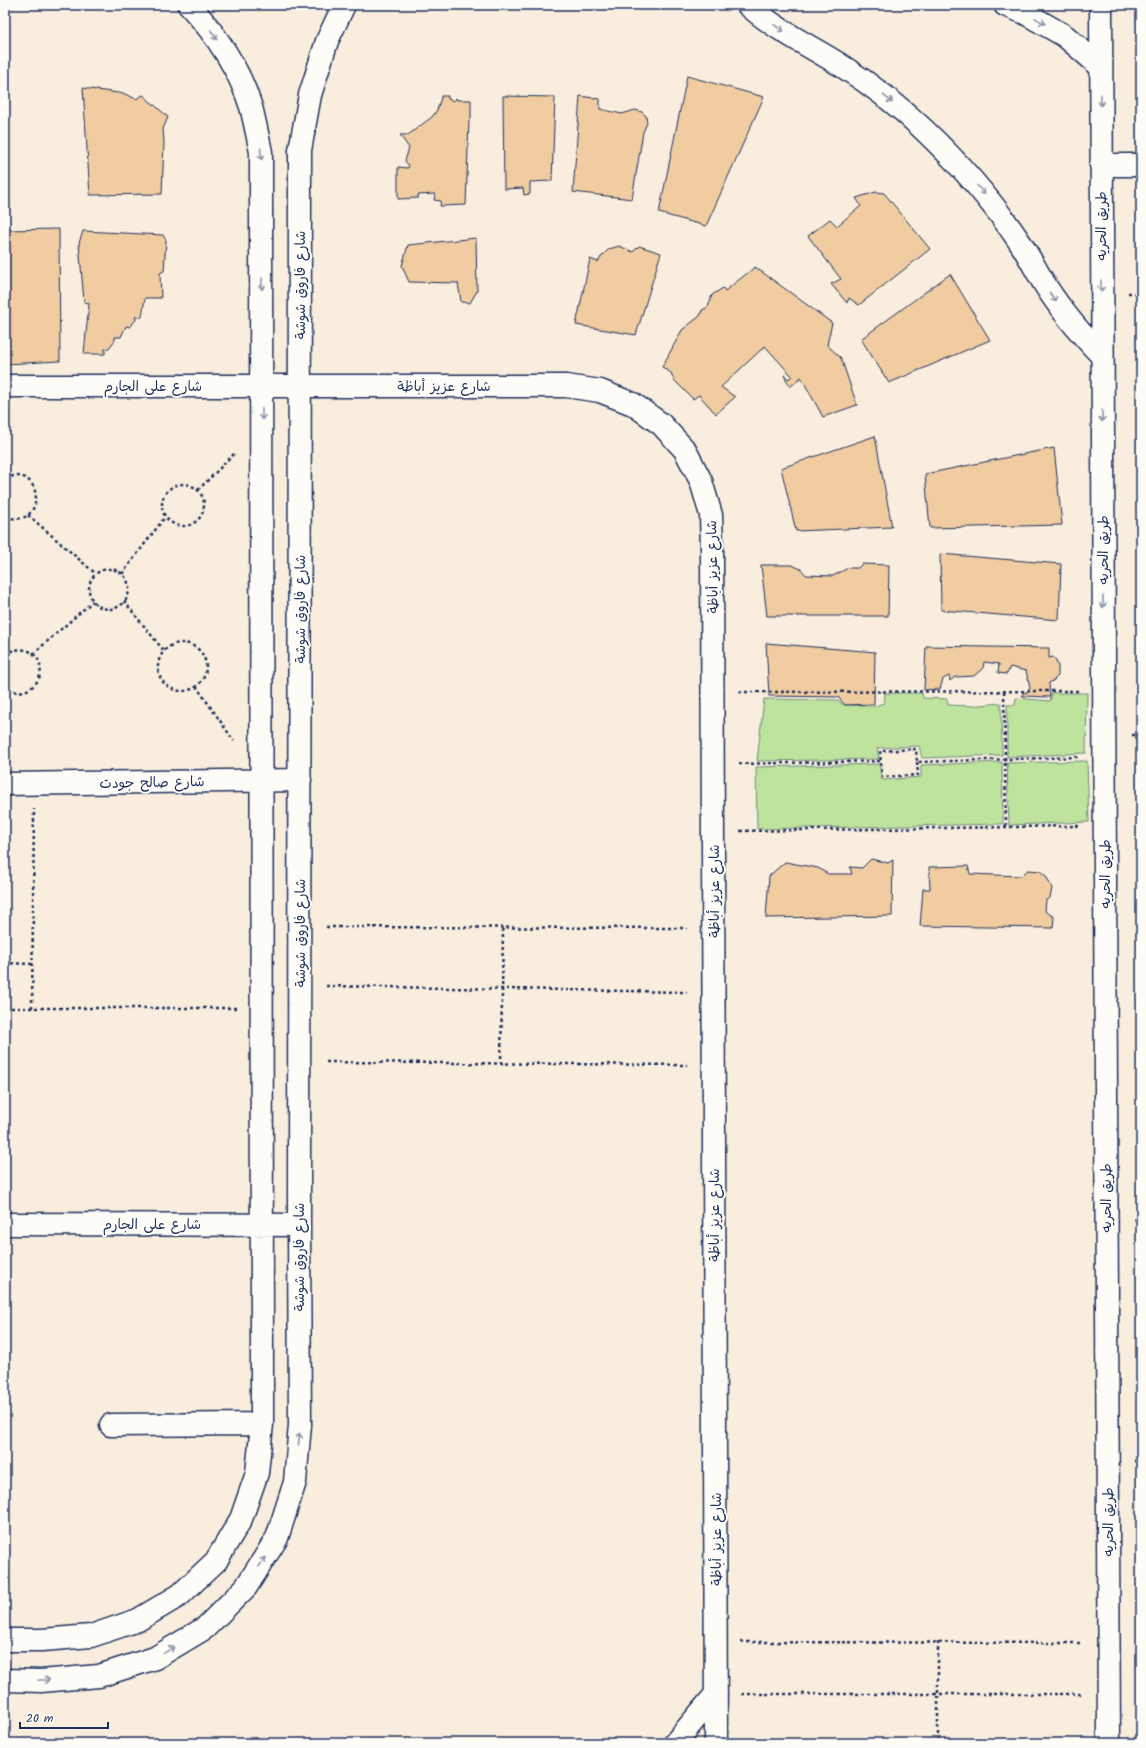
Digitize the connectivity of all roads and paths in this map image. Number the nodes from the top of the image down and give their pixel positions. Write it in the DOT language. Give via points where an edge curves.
graph roads {
  1 [pos="189,5"];
  2 [pos="344,5"];
  3 [pos="748,5"];
  4 [pos="1005,5"];
  5 [pos="1101,5"];
  6 [pos="1101,67"];
  7 [pos="1101,165"];
  8 [pos="1141,165"];
  9 [pos="1102,356"];
  10 [pos="5,386"];
  11 [pos="262,386"];
  12 [pos="300,386"];
  13 [pos="262,426"];
  14 [pos="5,477"];
  15 [pos="198,490"];
  16 [pos="28,515"];
  17 [pos="5,516"];
  18 [pos="165,517"];
  19 [pos="96,574"];
  20 [pos="122,574"];
  21 [pos="93,601"];
  22 [pos="124,602"];
  23 [pos="164,651"];
  24 [pos="5,654"];
  25 [pos="33,654"];
  26 [pos="5,686"];
  27 [pos="196,686"];
  28 [pos="1004,691"];
  29 [pos="1104,691"];
  30 [pos="713,692"];
  31 [pos="236,743"];
  32 [pos="1104,756"];
  33 [pos="1005,759"];
  34 [pos="881,761"];
  35 [pos="917,762"];
  36 [pos="713,765"];
  37 [pos="300,780"];
  38 [pos="262,781"];
  39 [pos="34,783"];
  40 [pos="5,784"];
  41 [pos="1104,825"];
  42 [pos="1006,827"];
  43 [pos="713,832"];
  44 [pos="300,927"];
  45 [pos="503,928"];
  46 [pos="714,928"];
  47 [pos="5,963"];
  48 [pos="33,964"];
  49 [pos="300,986"];
  50 [pos="502,989"];
  51 [pos="714,992"];
  52 [pos="5,1008"];
  53 [pos="32,1008"];
  54 [pos="262,1008"];
  55 [pos="300,1061"];
  56 [pos="501,1064"];
  57 [pos="714,1066"];
  58 [pos="5,1224"];
  59 [pos="262,1225"];
  60 [pos="299,1225"];
  61 [pos="262,1424"];
  62 [pos="111,1425"];
  63 [pos="5,1640"];
  64 [pos="716,1642"];
  65 [pos="938,1642"];
  66 [pos="1109,1643"];
  67 [pos="5,1680"];
  68 [pos="716,1694"];
  69 [pos="938,1694"];
  70 [pos="1109,1694"];
  71 [pos="675,1743"];
  72 [pos="716,1743"];
  73 [pos="938,1743"];
  74 [pos="1109,1743"];
  1 -- 11 [label="street, one-way" via="207,25 233,64 251,107 261,152"];
  2 -- 12 [label="street, شارع فاروق شوشة" via="327,41 310,94 300,150"];
  3 -- 9 [label="street, one-way" via="883,95 922,128 958,164 991,203 1021,244 1064,312"];
  4 -- 6 [label="street, one-way" via="1025,13 1065,36"];
  5 -- 6 [label="street, طريق الحريه"];
  6 -- 7 [label="street, طريق الحريه, one-way"];
  7 -- 8 [label="street"];
  7 -- 9 [label="street, طريق الحريه, one-way"];
  9 -- 29 [label="street, طريق الحريه, one-way"];
  10 -- 11 [label="street, شارع على الجارم"];
  11 -- 12 [label="street, شارع على الجارم"];
  11 -- 13 [label="street, one-way"];
  12 -- 30 [label="street, شارع عزيز أباظة" via="566,386 600,391 633,404 661,424 685,450 702,481 711,515"];
  12 -- 37 [label="street, شارع فاروق شوشة"];
  13 -- 15 [label="path"];
  13 -- 38 [label="street"];
  14 -- 16 [label="path" via="24,477 36,490 37,499"];
  15 -- 18 [label="path" via="182,483 173,485 162,499 161,508"];
  15 -- 18 [label="path" via="204,506 202,515 196,522 188,526 179,526 170,523"];
  16 -- 17 [label="path" via="12,519"];
  16 -- 19 [label="path"];
  18 -- 20 [label="path"];
  19 -- 20 [label="path" via="109,569"];
  19 -- 21 [label="path" via="89,587"];
  20 -- 22 [label="path" via="128,592"];
  21 -- 22 [label="path" via="108,609 118,607"];
  21 -- 25 [label="path"];
  22 -- 23 [label="path"];
  23 -- 27 [label="path" via="157,667 163,683 179,691"];
  23 -- 27 [label="path" via="180,643 197,648 205,663 205,672"];
  24 -- 25 [label="path" via="21,648"];
  25 -- 26 [label="path" via="40,665 37,682 22,692 13,691"];
  27 -- 31 [label="path"];
  28 -- 29 [label="path"];
  28 -- 30 [label="path"];
  28 -- 33 [label="path"];
  29 -- 32 [label="street, طريق الحريه"];
  30 -- 36 [label="street, شارع عزيز أباظة"];
  32 -- 33 [label="path"];
  32 -- 41 [label="street, طريق الحريه"];
  33 -- 35 [label="path"];
  33 -- 42 [label="path"];
  34 -- 35 [label="path" via="880,751 916,749"];
  34 -- 35 [label="path" via="882,777 918,775"];
  34 -- 36 [label="path"];
  36 -- 43 [label="street, شارع عزيز أباظة"];
  37 -- 38 [label="street, شارع صالح جودت"];
  37 -- 44 [label="street, شارع فاروق شوشة"];
  38 -- 39 [label="street, شارع صالح جودت"];
  38 -- 54 [label="street"];
  39 -- 40 [label="street, شارع صالح جودت"];
  39 -- 48 [label="path"];
  41 -- 42 [label="path"];
  41 -- 66 [label="street, طريق الحريه"];
  42 -- 43 [label="path"];
  43 -- 46 [label="street, شارع عزيز أباظة"];
  44 -- 45 [label="path"];
  44 -- 49 [label="street, شارع فاروق شوشة"];
  45 -- 46 [label="path"];
  45 -- 50 [label="path"];
  46 -- 51 [label="street, شارع عزيز أباظة"];
  47 -- 48 [label="path"];
  48 -- 53 [label="path"];
  49 -- 50 [label="path"];
  49 -- 55 [label="street, شارع فاروق شوشة"];
  50 -- 51 [label="path"];
  50 -- 56 [label="path"];
  51 -- 57 [label="street, شارع عزيز أباظة"];
  52 -- 53 [label="path"];
  53 -- 54 [label="path"];
  54 -- 59 [label="street"];
  55 -- 56 [label="path"];
  55 -- 60 [label="street, شارع فاروق شوشة"];
  56 -- 57 [label="path"];
  57 -- 64 [label="street, شارع عزيز أباظة"];
  58 -- 59 [label="street, شارع على الجارم"];
  59 -- 60 [label="street, شارع على الجارم"];
  59 -- 61 [label="street"];
  67 -- 60 [label="street, شارع فاروق شوشة, one-way" via="41,1681 100,1676 155,1658 205,1628 246,1587 277,1538 295,1482 300,1425"];
  61 -- 62 [label="street"];
  61 -- 63 [label="street" via="257,1473 241,1519 216,1561 180,1595 138,1620 91,1636"];
  64 -- 65 [label="path"];
  64 -- 68 [label="street, شارع عزيز أباظة"];
  65 -- 66 [label="path"];
  65 -- 69 [label="path"];
  66 -- 70 [label="street, طريق الحريه"];
  68 -- 69 [label="path"];
  68 -- 71 [label="street"];
  68 -- 72 [label="street, شارع عزيز أباظة"];
  69 -- 70 [label="path"];
  69 -- 73 [label="path"];
  70 -- 74 [label="street, طريق الحريه"];
}
